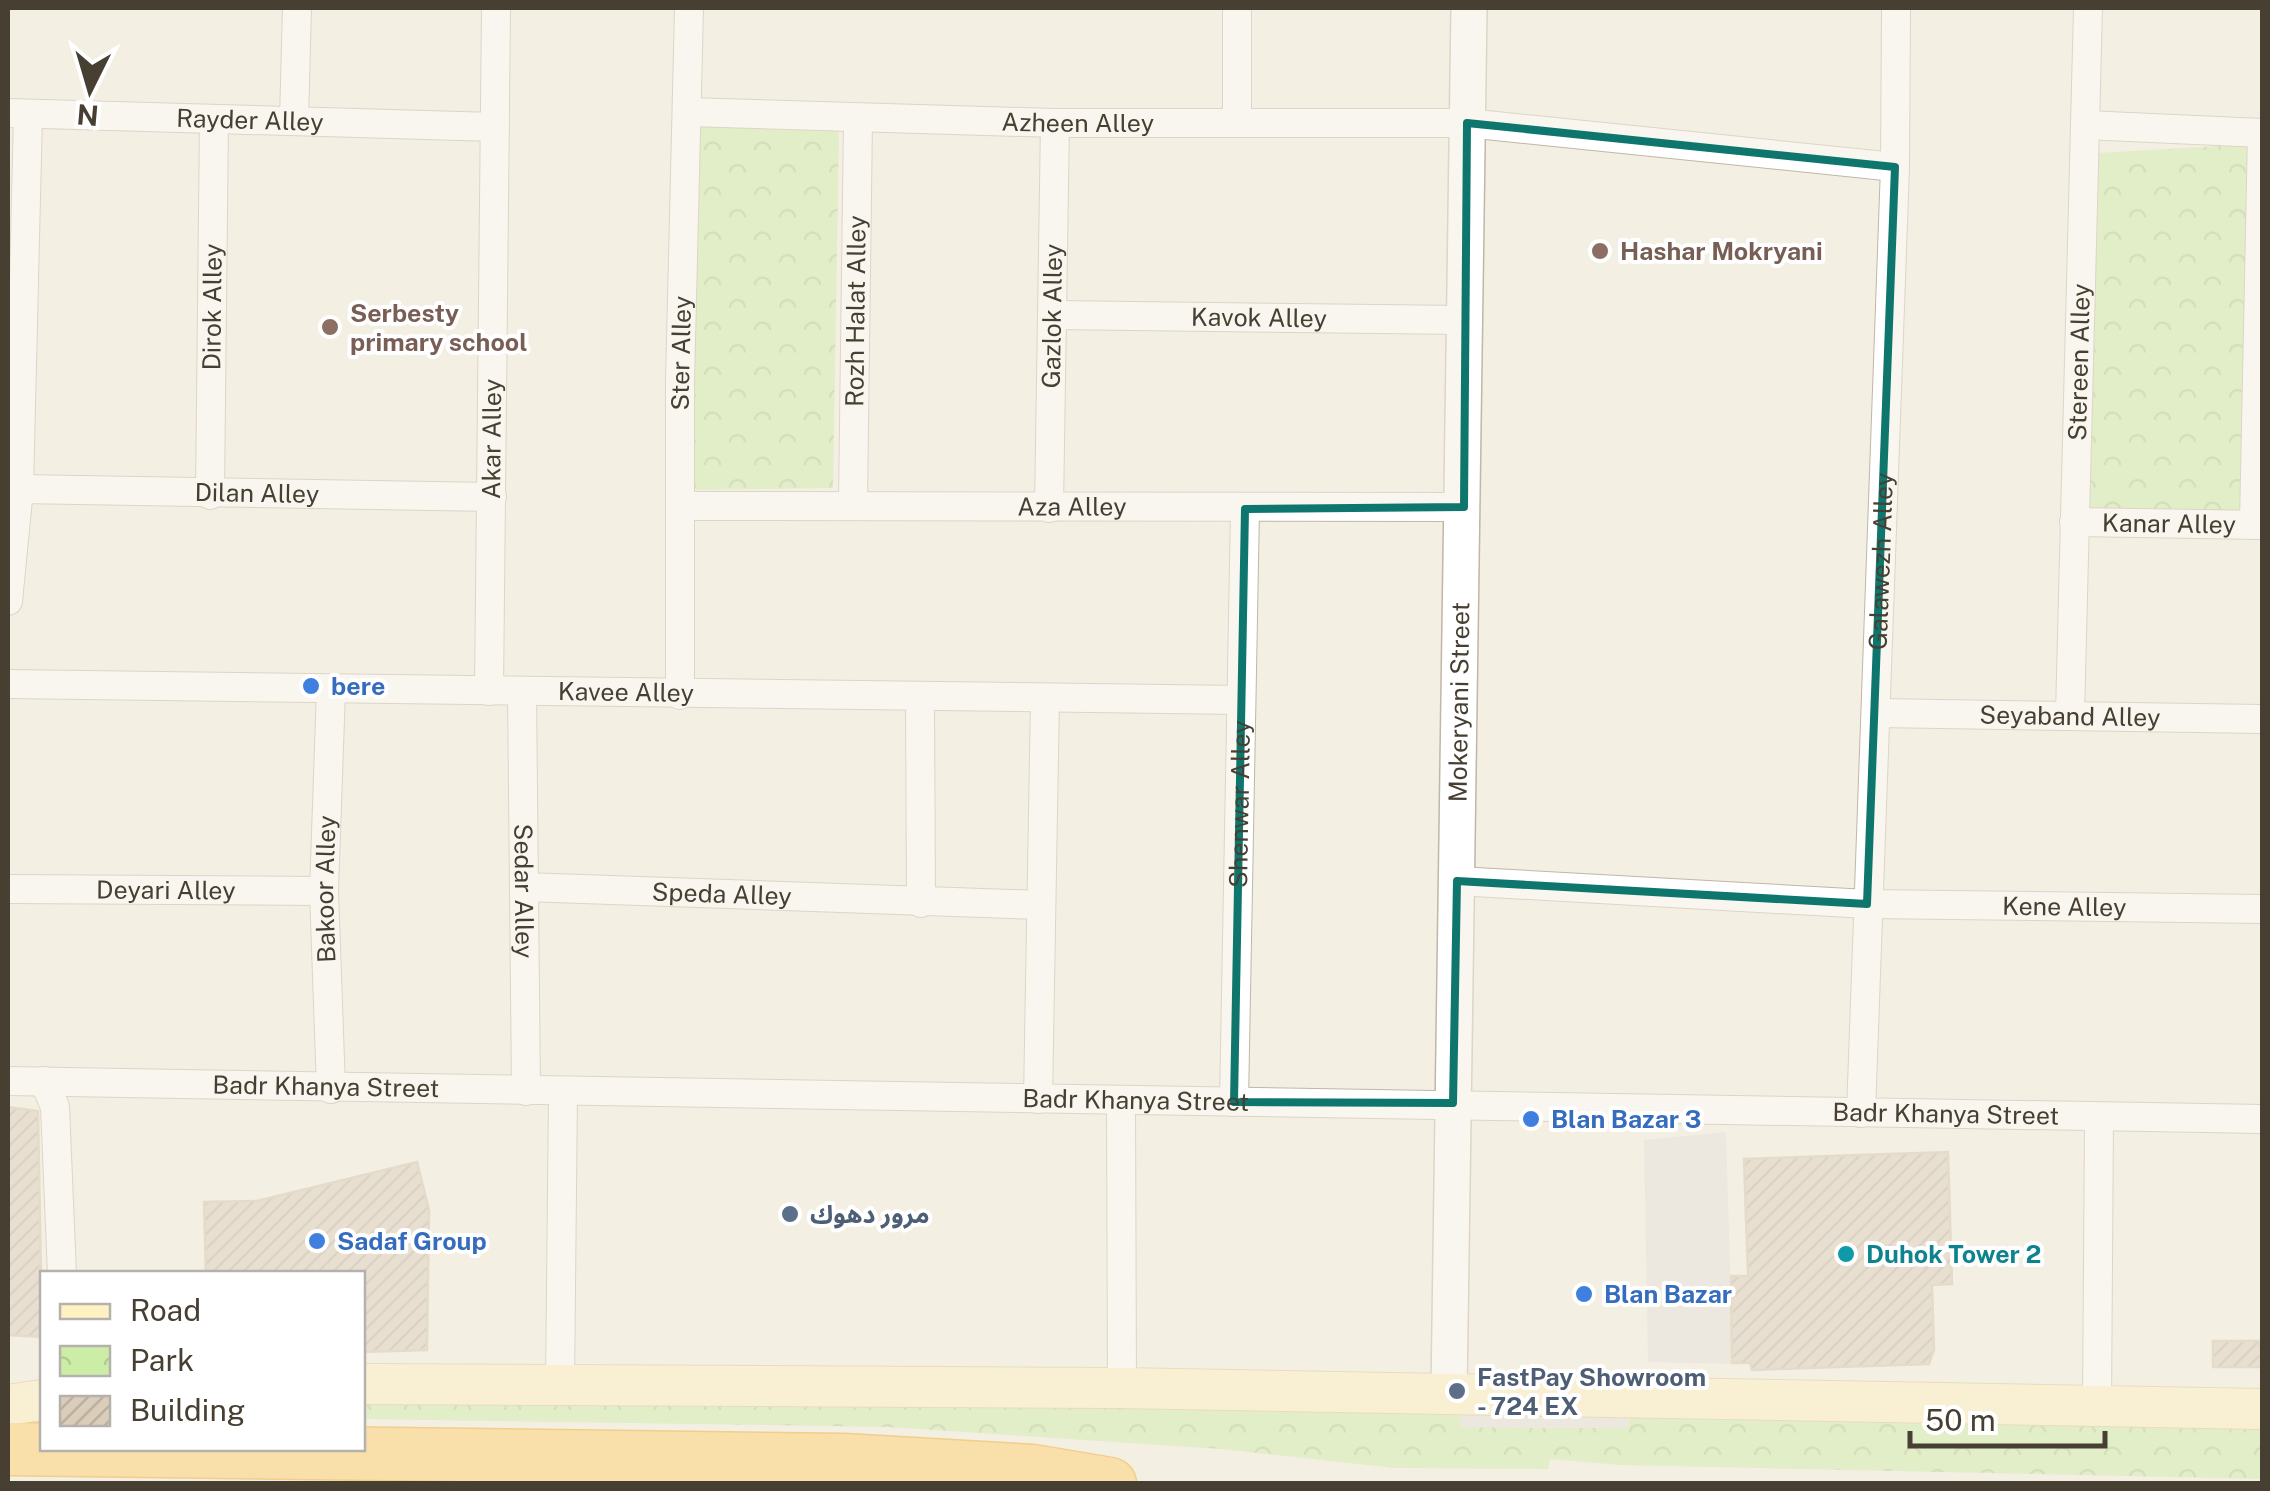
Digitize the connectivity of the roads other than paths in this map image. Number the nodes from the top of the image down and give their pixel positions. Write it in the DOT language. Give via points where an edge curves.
graph roads {
  1 [pos="297,8"];
  2 [pos="496,8"];
  3 [pos="688,8"];
  4 [pos="1238,8"];
  5 [pos="1469,8"];
  6 [pos="1896,8"];
  7 [pos="2088,8"];
  8 [pos="688,112"];
  9 [pos="18,114"];
  10 [pos="858,118"];
  11 [pos="214,119"];
  12 [pos="294,120"];
  13 [pos="1055,123"];
  14 [pos="1237,123"];
  15 [pos="1467,123"];
  16 [pos="2085,125"];
  17 [pos="495,127"];
  18 [pos="2262,133"];
  19 [pos="1895,167"];
  20 [pos="1054,315"];
  21 [pos="1464,320"];
  22 [pos="2259,329"];
  23 [pos="19,489"];
  24 [pos="210,495"];
  25 [pos="492,497"];
  26 [pos="853,503"];
  27 [pos="680,506"];
  28 [pos="1464,507"];
  29 [pos="1049,508"];
  30 [pos="1245,509"];
  31 [pos="2074,522"];
  32 [pos="2258,525"];
  33 [pos="8,602"];
  34 [pos="8,684"];
  35 [pos="331,690"];
  36 [pos="489,691"];
  37 [pos="522,692"];
  38 [pos="680,695"];
  39 [pos="920,698"];
  40 [pos="1044,698"];
  41 [pos="1241,700"];
  42 [pos="1878,713"];
  43 [pos="2070,714"];
  44 [pos="2262,718"];
  45 [pos="1456,881"];
  46 [pos="524,887"];
  47 [pos="8,889"];
  48 [pos="324,891"];
  49 [pos="921,903"];
  50 [pos="1867,904"];
  51 [pos="1041,905"];
  52 [pos="2262,910"];
  53 [pos="44,1080"];
  54 [pos="8,1081"];
  55 [pos="331,1088"];
  56 [pos="526,1091"];
  57 [pos="563,1092"];
  58 [pos="1038,1099"];
  59 [pos="1121,1102"];
  60 [pos="1234,1102"];
  61 [pos="1453,1103"];
  62 [pos="1862,1113"];
  63 [pos="2099,1117"];
  64 [pos="2262,1119"];
  65 [pos="62,1271"];
  66 [pos="365,1384"];
  67 [pos="560,1386"];
  68 [pos="1122,1388"];
  69 [pos="1450,1394"];
  70 [pos="40,1400"];
  71 [pos="8,1405"];
  72 [pos="2097,1406"];
  73 [pos="2262,1409"];
  74 [pos="8,1449"];
  75 [pos="40,1449"];
  76 [pos="160,1451"];
  77 [pos="1110,1484"];
  1 -- 12 [label="street"];
  2 -- 17 [label="street, Akar Alley"];
  3 -- 8 [label="street, Ster Alley"];
  4 -- 14 [label="street"];
  5 -- 15 [label="street, Mokeryani Street"];
  6 -- 19 [label="street, Galawezh Alley"];
  7 -- 16 [label="street, Stereen Alley"];
  8 -- 10 [label="street, Azheen Alley"];
  8 -- 27 [label="street, Ster Alley"];
  9 -- 11 [label="street, Rayder Alley"];
  9 -- 23 [label="street"];
  10 -- 13 [label="street, Azheen Alley"];
  10 -- 26 [label="street, Rozh Halat Alley"];
  11 -- 12 [label="street, Rayder Alley"];
  11 -- 24 [label="street, Dirok Alley"];
  12 -- 17 [label="street, Rayder Alley"];
  13 -- 14 [label="street, Azheen Alley"];
  13 -- 20 [label="street, Gazlok Alley"];
  14 -- 15 [label="street, Azheen Alley"];
  15 -- 19 [label="street, Azheen Alley"];
  15 -- 21 [label="street, Mokeryani Street"];
  16 -- 18 [label="street"];
  16 -- 31 [label="street, Stereen Alley"];
  17 -- 25 [label="street, Akar Alley"];
  18 -- 22 [label="street"];
  19 -- 42 [label="street, Galawezh Alley"];
  20 -- 21 [label="street, Kavok Alley"];
  20 -- 29 [label="street, Gazlok Alley"];
  21 -- 28 [label="street, Mokeryani Street"];
  22 -- 32 [label="street"];
  23 -- 24 [label="street, Dilan Alley"];
  23 -- 33 [label="street"];
  24 -- 25 [label="street, Dilan Alley"];
  25 -- 36 [label="street, Akar Alley"];
  26 -- 27 [label="street, Aza Alley"];
  26 -- 29 [label="street, Aza Alley"];
  27 -- 38 [label="street, Ster Alley"];
  28 -- 30 [label="street, Aza Alley"];
  28 -- 45 [label="street, Mokeryani Street"];
  29 -- 30 [label="street, Aza Alley"];
  30 -- 41 [label="street, Shenwar Alley"];
  31 -- 32 [label="street, Kanar Alley"];
  31 -- 43 [label="street, Stereen Alley"];
  34 -- 35 [label="street, Kavee Alley"];
  35 -- 36 [label="street, Kavee Alley"];
  35 -- 48 [label="street, Bakoor Alley"];
  36 -- 37 [label="street, Kavee Alley"];
  37 -- 38 [label="street, Kavee Alley"];
  37 -- 46 [label="street, Sedar Alley"];
  38 -- 39 [label="street, Kavee Alley"];
  39 -- 40 [label="street, Kavee Alley"];
  39 -- 49 [label="street"];
  40 -- 41 [label="street, Kavee Alley"];
  40 -- 51 [label="street"];
  41 -- 60 [label="street, Shenwar Alley"];
  42 -- 43 [label="street, Seyaband Alley"];
  42 -- 50 [label="street, Galawezh Alley"];
  43 -- 44 [label="street, Seyaband Alley"];
  45 -- 50 [label="street, Kene Alley"];
  45 -- 61 [label="street, Mokeryani Street"];
  46 -- 49 [label="street, Speda Alley"];
  46 -- 56 [label="street, Sedar Alley"];
  47 -- 48 [label="street, Deyari Alley"];
  48 -- 55 [label="street, Bakoor Alley"];
  49 -- 51 [label="street, Speda Alley"];
  50 -- 52 [label="street, Kene Alley"];
  50 -- 62 [label="street, Galawezh Alley"];
  51 -- 58 [label="street"];
  53 -- 54 [label="street, Badr Khanya Street"];
  53 -- 55 [label="street, Badr Khanya Street"];
  53 -- 65 [label="street" via="55,1107"];
  55 -- 56 [label="street, Badr Khanya Street"];
  56 -- 57 [label="street, Badr Khanya Street"];
  57 -- 58 [label="street, Badr Khanya Street"];
  57 -- 67 [label="street"];
  58 -- 59 [label="street, Badr Khanya Street"];
  59 -- 60 [label="street, Badr Khanya Street"];
  59 -- 68 [label="street"];
  60 -- 61 [label="street, Badr Khanya Street"];
  61 -- 62 [label="street, Badr Khanya Street"];
  61 -- 69 [label="street, Mokeryani Street"];
  62 -- 63 [label="street, Badr Khanya Street"];
  63 -- 64 [label="street, Badr Khanya Street"];
  63 -- 72 [label="street"];
  66 -- 67 [label="main road"];
  67 -- 68 [label="main road"];
  68 -- 69 [label="main road"];
  69 -- 72 [label="main road"];
  70 -- 71 [label="main road"];
  72 -- 73 [label="main road"];
  74 -- 75 [label="highway"];
  76 -- 77 [label="highway" via="843,1460 1033,1471"];
}
